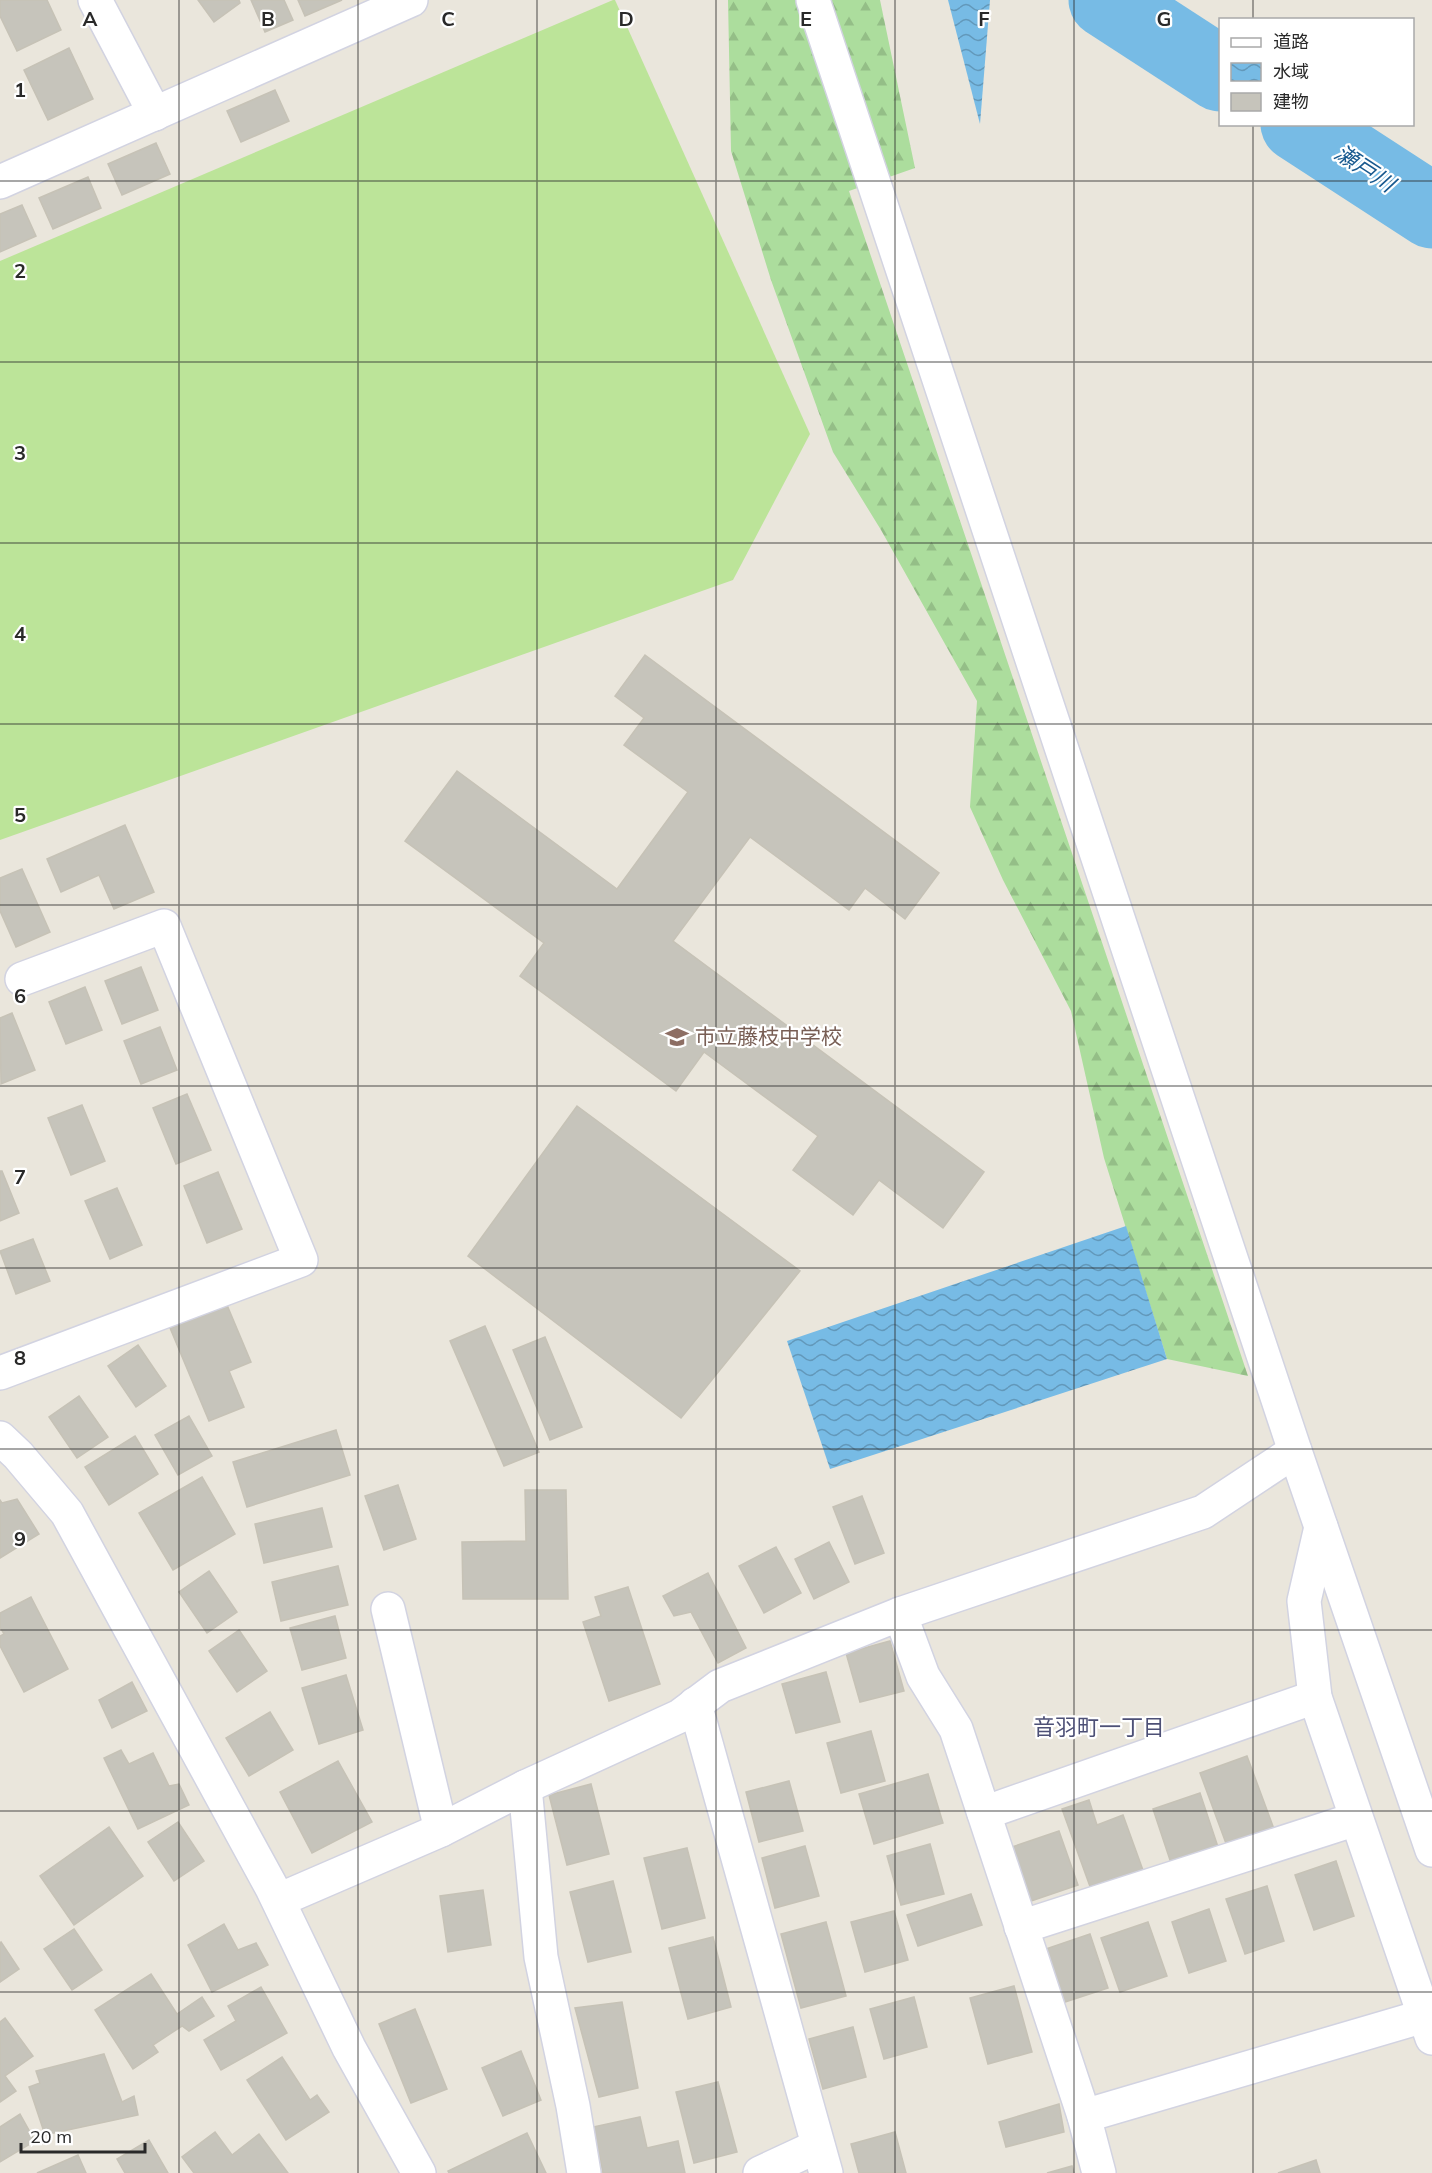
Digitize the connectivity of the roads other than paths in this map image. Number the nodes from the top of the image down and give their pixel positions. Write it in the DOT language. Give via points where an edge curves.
graph roads {
  1 [pos="95,0"];
  2 [pos="813,0"];
  3 [pos="396,3"];
  4 [pos="155,114"];
  5 [pos="0,182"];
  6 [pos="22,979"];
  7 [pos="2,1368"];
  8 [pos="0,1438"];
  9 [pos="1295,1451"];
  10 [pos="1321,1527"];
  11 [pos="388,1609"];
  12 [pos="900,1614"];
  13 [pos="1315,1697"];
  14 [pos="695,1704"];
  15 [pos="525,1787"];
  16 [pos="984,1813"];
  17 [pos="1356,1819"];
  18 [pos="441,1830"];
  19 [pos="1432,1850"];
  20 [pos="279,1900"];
  21 [pos="1021,1927"];
  22 [pos="1428,2027"];
  23 [pos="1084,2116"];
  24 [pos="822,2159"];
  25 [pos="419,2173"];
  26 [pos="584,2173"];
  27 [pos="760,2173"];
  28 [pos="1099,2173"];
  1 -- 4 [label="street"];
  2 -- 9 [label="street"];
  3 -- 4 [label="street"];
  4 -- 5 [label="street"];
  6 -- 7 [label="street" via="164,926 301,1260"];
  8 -- 20 [label="street" via="68,1513"];
  9 -- 10 [label="street"];
  9 -- 12 [label="street" via="1203,1512"];
  10 -- 13 [label="street" via="1304,1601"];
  10 -- 19 [label="street"];
  11 -- 18 [label="street"];
  12 -- 14 [label="street" via="720,1686"];
  12 -- 16 [label="street" via="923,1676 956,1729"];
  13 -- 16 [label="street"];
  13 -- 17 [label="street"];
  14 -- 15 [label="street" via="680,1716"];
  14 -- 24 [label="street"];
  15 -- 18 [label="street"];
  15 -- 26 [label="street" via="541,1957"];
  16 -- 21 [label="street"];
  17 -- 21 [label="street"];
  17 -- 22 [label="street"];
  18 -- 20 [label="street"];
  20 -- 25 [label="street" via="350,2048"];
  21 -- 23 [label="street"];
  22 -- 23 [label="street"];
  23 -- 28 [label="street"];
  24 -- 27 [label="street"];
}
